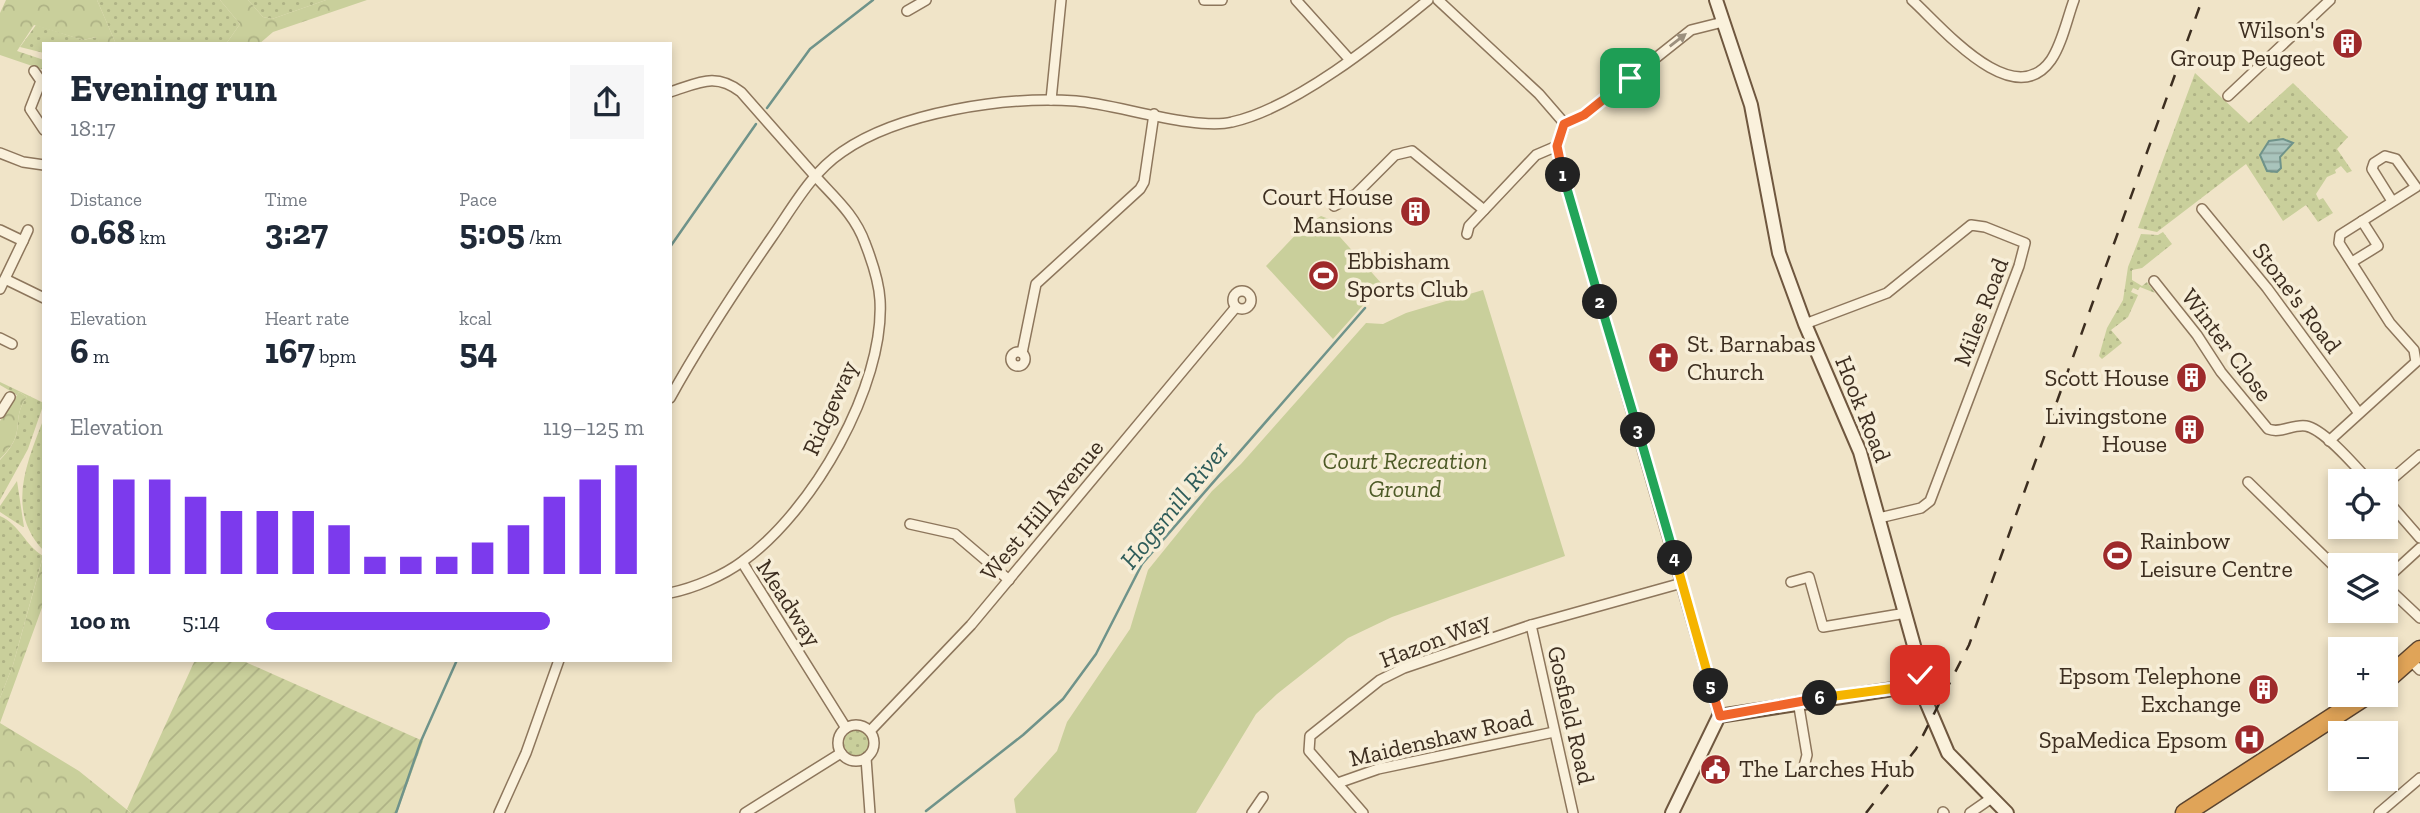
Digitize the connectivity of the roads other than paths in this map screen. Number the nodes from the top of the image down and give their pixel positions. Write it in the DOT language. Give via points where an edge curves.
graph roads {
  1 [pos="926,0"];
  2 [pos="1061,0"];
  3 [pos="1204,0"];
  4 [pos="1222,0"];
  5 [pos="1296,0"];
  6 [pos="1428,0"];
  7 [pos="1438,0"];
  8 [pos="1716,0"];
  9 [pos="1912,0"];
  10 [pos="2074,0"];
  11 [pos="2330,0"];
  12 [pos="907,11"];
  13 [pos="1723,22"];
  14 [pos="1350,60"];
  15 [pos="33,71"];
  16 [pos="672,91"];
  17 [pos="2228,96"];
  18 [pos="1051,100"];
  19 [pos="1154,114"];
  20 [pos="1564,124"];
  21 [pos="42,127"];
  22 [pos="1557,146"];
  23 [pos="0,153"];
  24 [pos="42,164"];
  25 [pos="815,176"];
  26 [pos="2418,188"];
  27 [pos="2392,201"];
  28 [pos="1334,206"];
  29 [pos="2202,209"];
  30 [pos="1484,210"];
  31 [pos="2361,221"];
  32 [pos="0,230"];
  33 [pos="28,230"];
  34 [pos="1467,234"];
  35 [pos="23,241"];
  36 [pos="2352,262"];
  37 [pos="5,279"];
  38 [pos="2154,281"];
  39 [pos="0,289"];
  40 [pos="42,297"];
  41 [pos="1236,307"];
  42 [pos="1805,324"];
  43 [pos="0,338"];
  44 [pos="12,344"];
  45 [pos="1022,353"];
  46 [pos="672,395"];
  47 [pos="10,397"];
  48 [pos="2358,412"];
  49 [pos="0,413"];
  50 [pos="2329,441"];
  51 [pos="2420,455"];
  52 [pos="2357,469"];
  53 [pos="2398,474"];
  54 [pos="2248,482"];
  55 [pos="2398,513"];
  56 [pos="1879,518"];
  57 [pos="910,524"];
  58 [pos="2420,538"];
  59 [pos="2420,548"];
  60 [pos="2328,560"];
  61 [pos="742,562"];
  62 [pos="2398,569"];
  63 [pos="1009,580"];
  64 [pos="1791,582"];
  65 [pos="1682,583"];
  66 [pos="672,592"];
  67 [pos="2398,595"];
  68 [pos="1906,613"];
  69 [pos="2420,618"];
  70 [pos="1531,625"];
  71 [pos="2417,660"];
  72 [pos="558,662"];
  73 [pos="2398,672"];
  74 [pos="1919,685"];
  75 [pos="1798,702"];
  76 [pos="2348,707"];
  77 [pos="1720,716"];
  78 [pos="846,728"];
  79 [pos="870,731"];
  80 [pos="1554,732"];
  81 [pos="841,753"];
  82 [pos="866,758"];
  83 [pos="1803,771"];
  84 [pos="1338,783"];
  85 [pos="2418,783"];
  86 [pos="1263,797"];
  87 [pos="1993,797"];
  88 [pos="499,813"];
  89 [pos="745,813"];
  90 [pos="870,813"];
  91 [pos="1252,813"];
  92 [pos="1363,813"];
  93 [pos="1573,813"];
  94 [pos="1672,813"];
  95 [pos="1970,813"];
  96 [pos="2007,813"];
  97 [pos="2185,813"];
  98 [pos="2379,813"];
  1 -- 12 [label="street"];
  2 -- 18 [label="street"];
  3 -- 4 [label="street"];
  5 -- 14 [label="street"];
  6 -- 14 [label="street"];
  7 -- 20 [label="street" via="1539,94"];
  8 -- 13 [label="main road, Hook Road"];
  9 -- 10 [label="street" via="1987,68 2021,77 2051,60"];
  11 -- 17 [label="street"];
  20 -- 13 [label="street, one-way" via="1584,115 1692,30"];
  13 -- 42 [label="main road, Hook Road" via="1762,148 1779,253"];
  14 -- 19 [label="street" via="1316,83 1228,123"];
  15 -- 21 [label="street" via="41,79 30,109"];
  16 -- 25 [label="street, Ridgeway" via="714,79 728,82"];
  18 -- 19 [label="street"];
  18 -- 25 [label="street" via="903,121 840,152"];
  19 -- 45 [label="street" via="1144,181 1036,284"];
  20 -- 22 [label="street"];
  22 -- 30 [label="street" via="1536,155"];
  22 -- 65 [label="street"];
  23 -- 24 [label="street"];
  25 -- 46 [label="street"];
  25 -- 61 [label="street, Ridgeway" via="854,218 865,242 880,299 879,330 862,393 822,472 770,537"];
  26 -- 27 [label="street"];
  26 -- 27 [label="street" via="2396,159 2385,156 2372,169"];
  27 -- 31 [label="street"];
  28 -- 30 [label="street" via="1356,194 1395,155 1412,151"];
  29 -- 48 [label="street, Stone's Road"];
  30 -- 34 [label="street"];
  31 -- 36 [label="street" via="2340,234 2339,243"];
  31 -- 36 [label="street" via="2378,246"];
  32 -- 35 [label="street"];
  33 -- 35 [label="street"];
  35 -- 37 [label="street"];
  36 -- 48 [label="street" via="2417,358"];
  37 -- 39 [label="street"];
  37 -- 40 [label="street"];
  38 -- 50 [label="street, Winter Close" via="2270,431 2308,426"];
  41 -- 63 [label="street, West Hill Avenue"];
  42 -- 56 [label="main road, Hook Road" via="1860,452"];
  42 -- 56 [label="street, Miles Road" via="1887,293 1971,225 2025,243 1930,501 1921,508"];
  43 -- 44 [label="street"];
  47 -- 49 [label="street"];
  48 -- 50 [label="street"];
  50 -- 52 [label="street"];
  51 -- 53 [label="street"];
  54 -- 60 [label="street"];
  55 -- 58 [label="street"];
  56 -- 68 [label="main road, Hook Road"];
  57 -- 63 [label="street" via="955,534"];
  59 -- 62 [label="street"];
  61 -- 66 [label="street, Meadway"];
  61 -- 78 [label="street, Meadway"];
  63 -- 79 [label="street, West Hill Avenue"];
  64 -- 68 [label="street" via="1809,577 1823,627"];
  65 -- 70 [label="street, Hazon Way"];
  65 -- 77 [label="street"];
  67 -- 69 [label="street"];
  68 -- 74 [label="main road, Hook Road"];
  70 -- 80 [label="street, Gosfield Road"];
  70 -- 84 [label="street, Hazon Way" via="1388,675 1322,726 1310,736 1309,751"];
  71 -- 73 [label="highway"];
  72 -- 88 [label="street"];
  74 -- 75 [label="main road"];
  74 -- 87 [label="main road, Hook Road" via="1948,753"];
  75 -- 77 [label="main road"];
  75 -- 83 [label="street" via="1807,755"];
  76 -- 97 [label="highway"];
  77 -- 94 [label="main road"];
  78 -- 79 [label="street" via="856,725"];
  78 -- 81 [label="street" via="839,736"];
  79 -- 82 [label="street" via="874,749"];
  80 -- 84 [label="street, Maidenshaw Road" via="1378,769"];
  80 -- 93 [label="street, Gosfield Road"];
  81 -- 82 [label="street" via="855,761"];
  81 -- 89 [label="street"];
  82 -- 90 [label="street"];
  84 -- 92 [label="street, Hazon Way"];
  85 -- 98 [label="street"];
  86 -- 91 [label="street"];
  87 -- 95 [label="street"];
  87 -- 96 [label="main road, Hook Road"];
}
